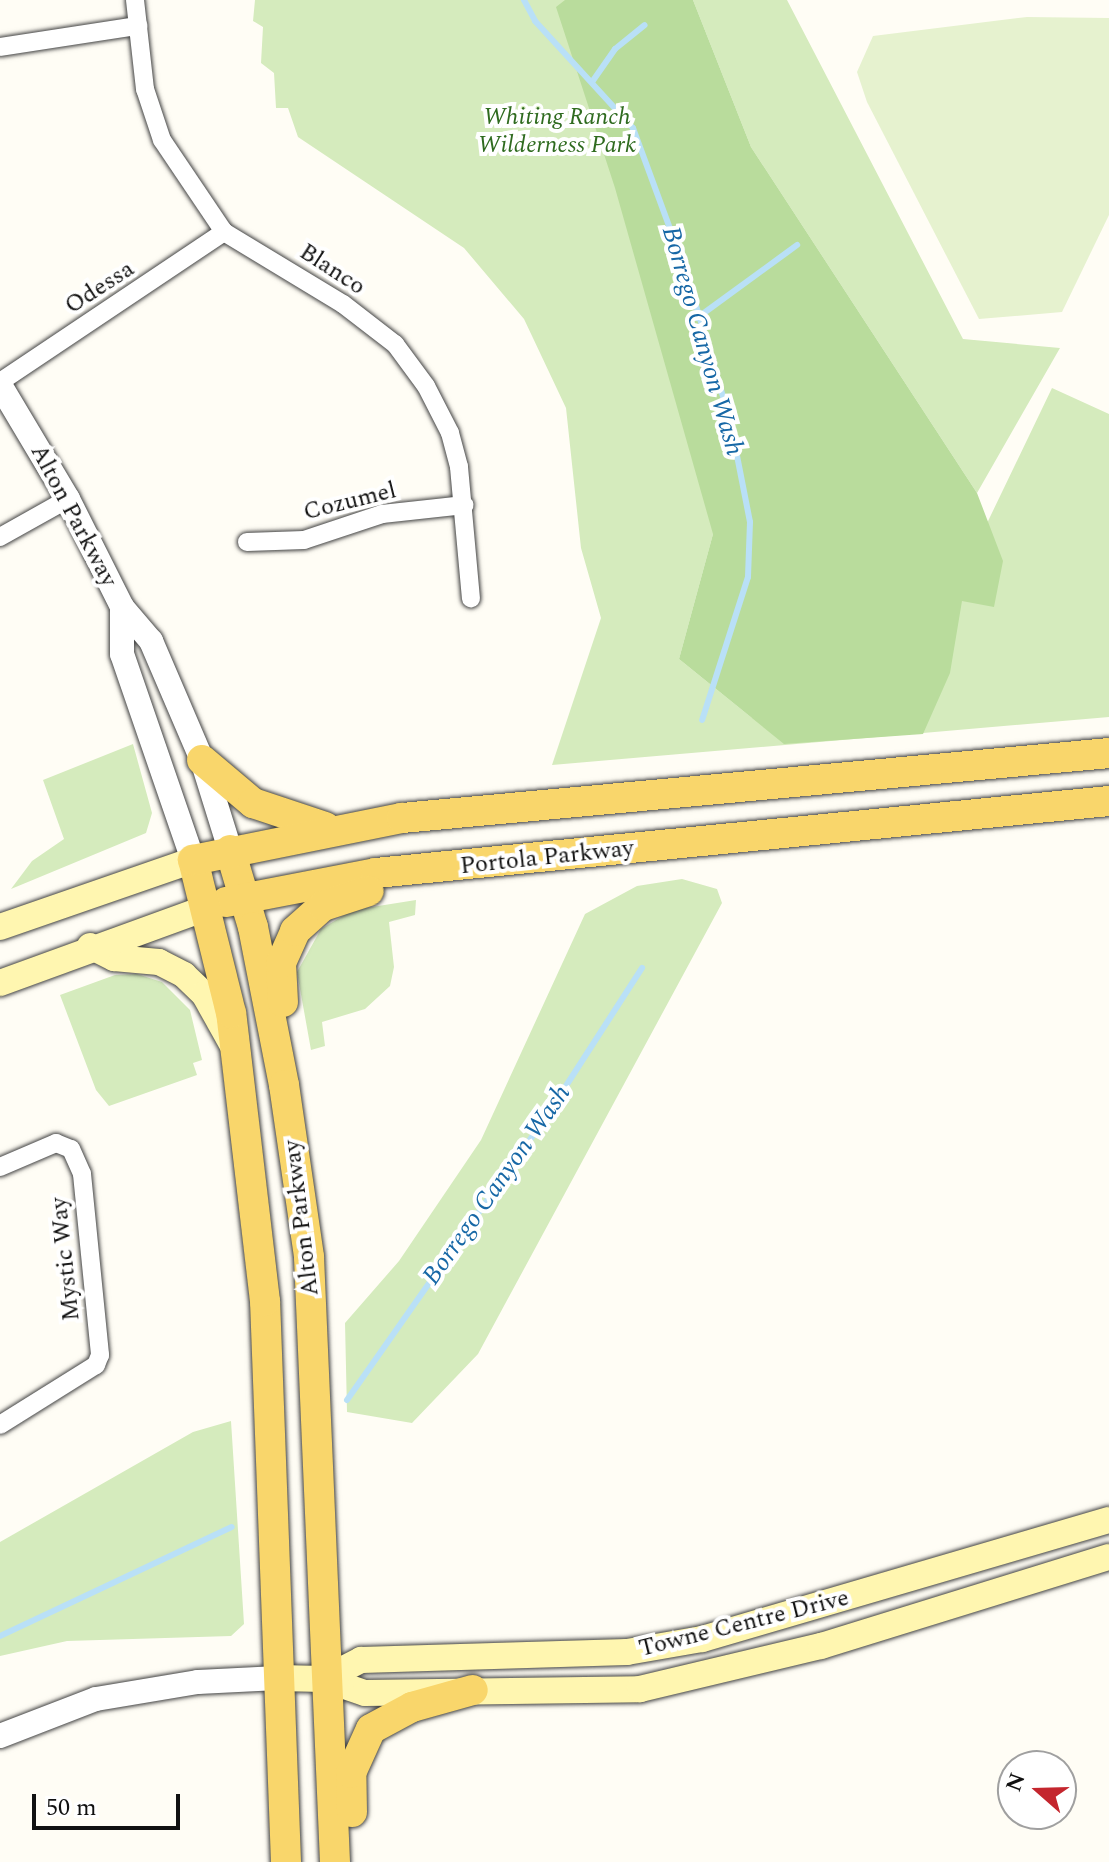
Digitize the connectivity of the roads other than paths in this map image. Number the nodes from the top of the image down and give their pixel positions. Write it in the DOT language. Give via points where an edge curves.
graph roads {
  1 [pos="135,0"];
  2 [pos="138,26"];
  3 [pos="0,47"];
  4 [pos="224,232"];
  5 [pos="0,383"];
  6 [pos="68,499"];
  7 [pos="465,505"];
  8 [pos="0,537"];
  9 [pos="247,542"];
  10 [pos="471,598"];
  11 [pos="122,607"];
  12 [pos="1109,753"];
  13 [pos="202,760"];
  14 [pos="1109,801"];
  15 [pos="330,829"];
  16 [pos="230,850"];
  17 [pos="193,860"];
  18 [pos="406,873"];
  19 [pos="245,897"];
  20 [pos="206,908"];
  21 [pos="0,927"];
  22 [pos="90,946"];
  23 [pos="0,983"];
  24 [pos="232,1044"];
  25 [pos="284,1085"];
  26 [pos="0,1167"];
  27 [pos="0,1425"];
  28 [pos="1109,1520"];
  29 [pos="1109,1557"];
  30 [pos="278,1678"];
  31 [pos="324,1679"];
  32 [pos="473,1690"];
  33 [pos="0,1736"];
  34 [pos="286,1862"];
  35 [pos="335,1862"];
  36 [pos="353,1862"];
  1 -- 2 [label="street, Blanco"];
  2 -- 3 [label="street"];
  2 -- 4 [label="street, Blanco" via="145,89 162,140"];
  4 -- 5 [label="street, Odessa"];
  4 -- 7 [label="street, Blanco" via="343,304 395,344 426,386 450,433"];
  5 -- 6 [label="street, Alton Parkway"];
  6 -- 8 [label="street"];
  6 -- 11 [label="street, Alton Parkway"];
  7 -- 9 [label="street, Cozumel" via="382,514 304,540"];
  7 -- 10 [label="street, Blanco"];
  11 -- 13 [label="street, Alton Parkway" via="151,641"];
  11 -- 17 [label="street, Alton Parkway" via="122,654"];
  12 -- 15 [label="main road" via="613,795"];
  13 -- 15 [label="main road" via="253,803"];
  13 -- 16 [label="street, Alton Parkway"];
  14 -- 18 [label="main road, Portola Parkway"];
  15 -- 16 [label="main road"];
  16 -- 17 [label="main road"];
  16 -- 19 [label="main road, Alton Parkway"];
  17 -- 20 [label="main road, Alton Parkway"];
  17 -- 21 [label="main road"];
  18 -- 19 [label="main road, Portola Parkway" via="376,873"];
  18 -- 25 [label="main road" via="383,888 323,906 290,939 281,963 281,988 294,1061"];
  19 -- 20 [label="main road, Portola Parkway"];
  19 -- 25 [label="main road, Alton Parkway"];
  20 -- 22 [label="main road, Portola Parkway"];
  20 -- 24 [label="main road, Alton Parkway" via="231,1013"];
  22 -- 23 [label="main road, Portola Parkway"];
  22 -- 24 [label="main road" via="114,958 159,962 184,975 204,994"];
  24 -- 30 [label="main road, Alton Parkway" via="265,1301"];
  25 -- 31 [label="main road, Alton Parkway" via="299,1174 314,1331"];
  26 -- 27 [label="street, Mystic Way" via="56,1143 71,1149 82,1174 91,1251 96,1365"];
  28 -- 31 [label="main road, Towne Centre Drive" via="702,1639 627,1652 360,1660"];
  29 -- 32 [label="main road, Towne Centre Drive" via="705,1677 640,1689"];
  30 -- 31 [label="main road, Towne Centre Drive"];
  30 -- 33 [label="street" via="198,1682 96,1699"];
  30 -- 34 [label="main road, Alton Parkway"];
  31 -- 32 [label="main road, Towne Centre Drive" via="365,1693"];
  31 -- 35 [label="main road, Alton Parkway"];
  32 -- 36 [label="main road" via="412,1707 371,1729 351,1773"];
}
